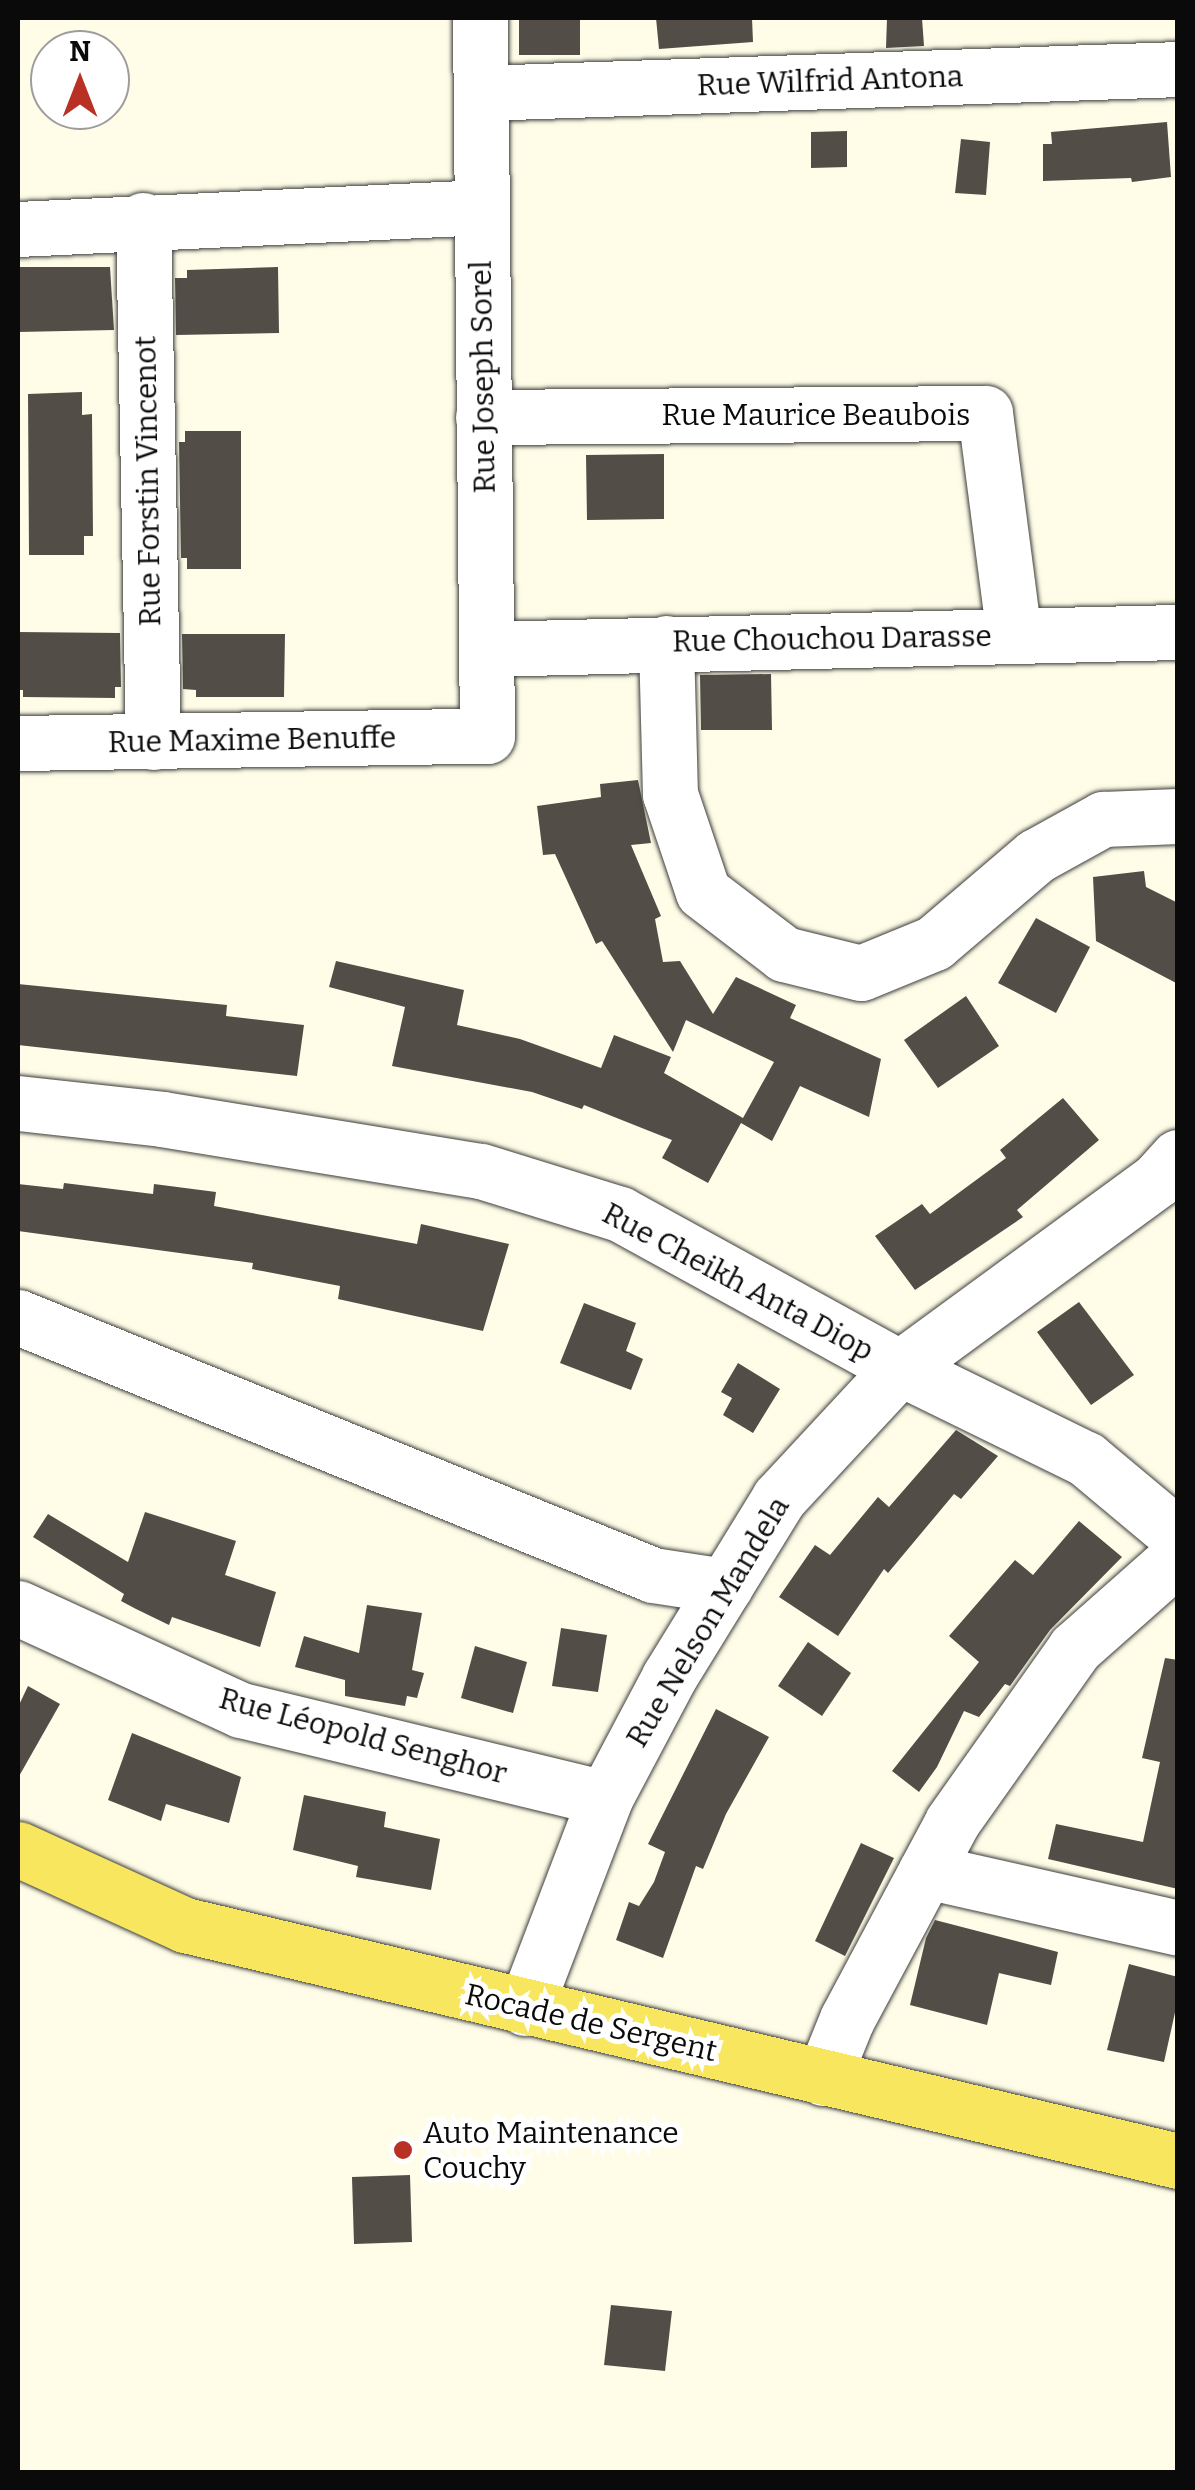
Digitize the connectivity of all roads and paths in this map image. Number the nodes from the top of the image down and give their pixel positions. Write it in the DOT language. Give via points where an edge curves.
graph roads {
  1 [pos="480,18"];
  2 [pos="1178,69"];
  3 [pos="482,93"];
  4 [pos="482,207"];
  5 [pos="144,220"];
  6 [pos="18,229"];
  7 [pos="483,417"];
  8 [pos="1178,632"];
  9 [pos="1014,635"];
  10 [pos="666,643"];
  11 [pos="486,650"];
  12 [pos="486,736"];
  13 [pos="153,742"];
  14 [pos="18,743"];
  15 [pos="1178,816"];
  16 [pos="18,1103"];
  17 [pos="1178,1156"];
  18 [pos="18,1317"];
  19 [pos="900,1368"];
  20 [pos="1178,1536"];
  21 [pos="1178,1557"];
  22 [pos="725,1586"];
  23 [pos="18,1608"];
  24 [pos="605,1798"];
  25 [pos="18,1849"];
  26 [pos="926,1871"];
  27 [pos="1178,1928"];
  28 [pos="525,2008"];
  29 [pos="823,2078"];
  30 [pos="1178,2161"];
  1 -- 3 [label="street, Rue Joseph Sorel"];
  2 -- 3 [label="street, Rue Wilfrid Antona"];
  3 -- 4 [label="street, Rue Joseph Sorel"];
  4 -- 5 [label="street"];
  4 -- 7 [label="street, Rue Joseph Sorel"];
  5 -- 6 [label="street"];
  5 -- 13 [label="street, Rue Forstin Vincenot"];
  7 -- 9 [label="street, Rue Maurice Beaubois" via="985,413"];
  7 -- 11 [label="street, Rue Joseph Sorel"];
  8 -- 9 [label="street, Rue Chouchou Darasse"];
  9 -- 10 [label="street, Rue Chouchou Darasse"];
  10 -- 11 [label="street, Rue Chouchou Darasse"];
  10 -- 15 [label="street" via="670,794 703,892 784,954 861,972 934,943 1036,856 1103,818"];
  11 -- 12 [label="street, Rue Joseph Sorel"];
  12 -- 13 [label="street, Rue Maxime Benuffe"];
  13 -- 14 [label="street, Rue Maxime Benuffe"];
  16 -- 19 [label="street, Rue Cheikh Anta Diop" via="481,1170 620,1214"];
  17 -- 19 [label="street, Rue Nelson Mandela" via="1157,1180"];
  18 -- 22 [label="street" via="653,1575"];
  19 -- 20 [label="street, Rue Cheikh Anta Diop" via="1086,1459"];
  19 -- 22 [label="street, Rue Nelson Mandela" via="780,1498"];
  21 -- 26 [label="street" via="1075,1648 952,1822"];
  22 -- 24 [label="street, Rue Nelson Mandela"];
  23 -- 24 [label="street, Rue Léopold Senghor" via="241,1710"];
  24 -- 28 [label="street, Rue Nelson Mandela"];
  25 -- 28 [label="main road, Rocade de Sergent" via="185,1925"];
  26 -- 27 [label="street"];
  26 -- 29 [label="street"];
  28 -- 29 [label="main road, Rocade de Sergent"];
  29 -- 30 [label="main road, Rocade de Sergent"];
}
